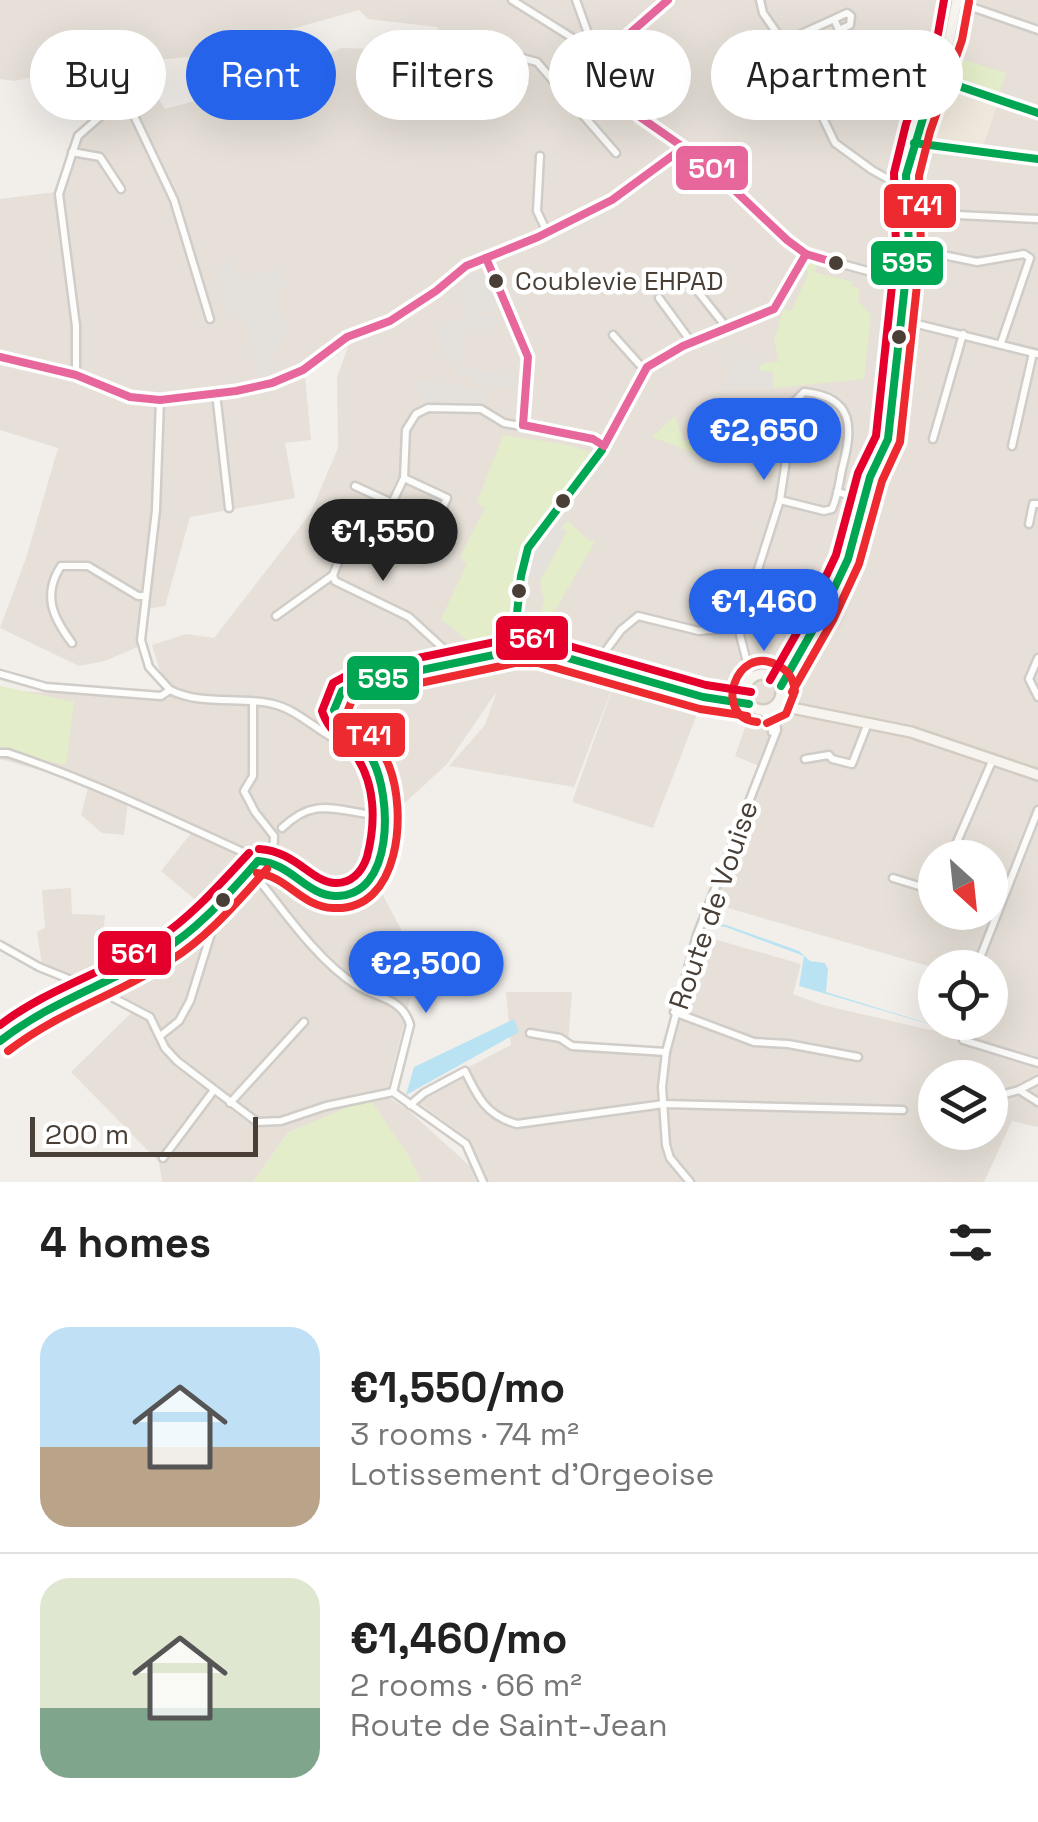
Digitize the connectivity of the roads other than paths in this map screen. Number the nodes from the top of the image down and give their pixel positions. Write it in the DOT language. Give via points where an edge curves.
graph roads {
  1 [pos="512,0"];
  2 [pos="576,0"];
  3 [pos="668,0"];
  4 [pos="760,0"];
  5 [pos="844,0"];
  6 [pos="957,1"];
  7 [pos="845,14"];
  8 [pos="834,19"];
  9 [pos="560,30"];
  10 [pos="587,30"];
  11 [pos="634,30"];
  12 [pos="775,30"];
  13 [pos="810,30"];
  14 [pos="952,30"];
  15 [pos="1038,30"];
  16 [pos="529,60"];
  17 [pos="549,75"];
  18 [pos="963,88"];
  19 [pos="1038,113"];
  20 [pos="587,120"];
  21 [pos="645,120"];
  22 [pos="823,120"];
  23 [pos="921,120"];
  24 [pos="914,143"];
  25 [pos="683,148"];
  26 [pos="72,152"];
  27 [pos="616,154"];
  28 [pos="540,156"];
  29 [pos="1038,159"];
  30 [pos="121,189"];
  31 [pos="906,191"];
  32 [pos="1038,218"];
  33 [pos="548,232"];
  34 [pos="909,248"];
  35 [pos="806,254"];
  36 [pos="486,258"];
  37 [pos="684,274"];
  38 [pos="904,281"];
  39 [pos="659,298"];
  40 [pos="210,319"];
  41 [pos="901,320"];
  42 [pos="727,328"];
  43 [pos="963,334"];
  44 [pos="613,335"];
  45 [pos="692,343"];
  46 [pos="1000,343"];
  47 [pos="1035,353"];
  48 [pos="0,357"];
  49 [pos="647,368"];
  50 [pos="76,374"];
  51 [pos="216,393"];
  52 [pos="160,400"];
  53 [pos="523,424"];
  54 [pos="933,439"];
  55 [pos="604,446"];
  56 [pos="1012,446"];
  57 [pos="404,478"];
  58 [pos="355,486"];
  59 [pos="837,492"];
  60 [pos="864,499"];
  61 [pos="780,500"];
  62 [pos="392,503"];
  63 [pos="1038,504"];
  64 [pos="229,508"];
  65 [pos="436,521"];
  66 [pos="1029,524"];
  67 [pos="333,575"];
  68 [pos="145,596"];
  69 [pos="822,614"];
  70 [pos="276,616"];
  71 [pos="738,626"];
  72 [pos="72,643"];
  73 [pos="608,650"];
  74 [pos="513,651"];
  75 [pos="1038,658"];
  76 [pos="458,662"];
  77 [pos="0,674"];
  78 [pos="771,676"];
  79 [pos="750,678"];
  80 [pos="664,684"];
  81 [pos="745,688"];
  82 [pos="781,689"];
  83 [pos="170,690"];
  84 [pos="1038,697"];
  85 [pos="253,703"];
  86 [pos="748,704"];
  87 [pos="776,706"];
  88 [pos="762,711"];
  89 [pos="822,714"];
  90 [pos="868,723"];
  91 [pos="770,742"];
  92 [pos="367,751"];
  93 [pos="0,754"];
  94 [pos="993,758"];
  95 [pos="805,759"];
  96 [pos="1038,775"];
  97 [pos="1038,810"];
  98 [pos="282,828"];
  99 [pos="958,840"];
  100 [pos="382,845"];
  101 [pos="273,860"];
  102 [pos="254,864"];
  103 [pos="1008,877"];
  104 [pos="893,878"];
  105 [pos="918,885"];
  106 [pos="207,916"];
  107 [pos="0,945"];
  108 [pos="90,987"];
  109 [pos="674,1012"];
  110 [pos="304,1022"];
  111 [pos="530,1033"];
  112 [pos="160,1036"];
  113 [pos="963,1040"];
  114 [pos="0,1041"];
  115 [pos="666,1052"];
  116 [pos="858,1057"];
  117 [pos="1038,1063"];
  118 [pos="1038,1080"];
  119 [pos="214,1090"];
  120 [pos="1019,1090"];
  121 [pos="393,1092"];
  122 [pos="1008,1093"];
  123 [pos="1038,1102"];
  124 [pos="230,1103"];
  125 [pos="664,1104"];
  126 [pos="410,1105"];
  127 [pos="904,1110"];
  128 [pos="163,1158"];
  129 [pos="483,1182"];
  130 [pos="690,1182"];
  1 -- 9 [label="street"];
  2 -- 10 [label="street"];
  3 -- 11 [label="street"];
  4 -- 12 [label="street"];
  5 -- 7 [label="street"];
  6 -- 14 [label="main road"];
  6 -- 15 [label="street"];
  7 -- 8 [label="street"];
  7 -- 8 [label="street" via="850,26 839,30"];
  8 -- 13 [label="street"];
  16 -- 17 [label="street"];
  18 -- 19 [label="street"];
  20 -- 27 [label="street"];
  21 -- 25 [label="street"];
  22 -- 31 [label="street" via="835,143"];
  23 -- 24 [label="main road"];
  24 -- 29 [label="street"];
  24 -- 31 [label="main road"];
  25 -- 33 [label="street" via="630,190"];
  25 -- 35 [label="street"];
  26 -- 30 [label="street" via="100,157"];
  26 -- 40 [label="street" via="78,136 126,100 174,200"];
  26 -- 50 [label="street" via="59,194"];
  28 -- 33 [label="street" via="537,211"];
  31 -- 32 [label="street" via="938,214"];
  31 -- 34 [label="main road"];
  33 -- 36 [label="street"];
  34 -- 38 [label="main road"];
  34 -- 46 [label="street" via="977,262 1030,258"];
  35 -- 38 [label="street"];
  35 -- 42 [label="street" via="774,309"];
  36 -- 51 [label="street" via="390,320 347,337 303,370"];
  36 -- 53 [label="street" via="528,357"];
  37 -- 42 [label="street"];
  38 -- 41 [label="main road"];
  39 -- 45 [label="street"];
  41 -- 43 [label="street"];
  41 -- 60 [label="main road" via="888,440"];
  42 -- 45 [label="street"];
  43 -- 46 [label="street"];
  43 -- 54 [label="street"];
  44 -- 49 [label="street"];
  45 -- 49 [label="street"];
  46 -- 47 [label="street"];
  47 -- 56 [label="street"];
  48 -- 50 [label="street"];
  49 -- 55 [label="street"];
  50 -- 52 [label="street" via="130,397"];
  51 -- 52 [label="street"];
  51 -- 64 [label="street"];
  52 -- 68 [label="street"];
  53 -- 55 [label="street"];
  53 -- 57 [label="street" via="504,424 480,410 428,408 406,430"];
  55 -- 74 [label="street" via="528,548"];
  57 -- 62 [label="street"];
  57 -- 65 [label="street" via="447,498"];
  58 -- 62 [label="street"];
  59 -- 60 [label="street"];
  59 -- 61 [label="street" via="832,509 824,511"];
  59 -- 61 [label="street" via="851,442 842,408 832,397 804,392 791,414"];
  60 -- 69 [label="main road" via="848,559"];
  61 -- 71 [label="street"];
  62 -- 67 [label="street" via="376,530 342,553"];
  63 -- 66 [label="street"];
  67 -- 70 [label="street"];
  67 -- 76 [label="street" via="409,617"];
  68 -- 72 [label="street" via="88,566 61,566 50,602"];
  68 -- 83 [label="street" via="142,650"];
  69 -- 78 [label="main road"];
  69 -- 82 [label="main road"];
  71 -- 73 [label="street" via="699,630 638,616"];
  71 -- 79 [label="street"];
  74 -- 76 [label="main road"];
  74 -- 80 [label="main road" via="552,651"];
  75 -- 84 [label="street" via="1029,679"];
  76 -- 92 [label="main road" via="342,691 336,716"];
  77 -- 83 [label="street" via="46,688 160,696"];
  78 -- 79 [label="main road"];
  78 -- 82 [label="main road"];
  79 -- 81 [label="main road"];
  80 -- 81 [label="main road" via="720,697"];
  80 -- 86 [label="main road"];
  81 -- 86 [label="main road"];
  82 -- 87 [label="main road"];
  82 -- 89 [label="main road" via="792,704"];
  83 -- 85 [label="street"];
  85 -- 92 [label="street" via="275,704 342,744"];
  85 -- 101 [label="street" via="253,776 244,791 274,836"];
  86 -- 88 [label="main road"];
  87 -- 88 [label="main road"];
  87 -- 89 [label="main road"];
  87 -- 91 [label="street, Route de Vouise"];
  88 -- 91 [label="street" via="772,720"];
  89 -- 90 [label="main road"];
  90 -- 94 [label="main road"];
  90 -- 95 [label="street" via="852,764 829,755"];
  91 -- 109 [label="street, Route de Vouise" via="696,935"];
  92 -- 100 [label="main road" via="386,807"];
  93 -- 102 [label="street" via="94,783 247,854"];
  94 -- 96 [label="main road"];
  94 -- 99 [label="street"];
  97 -- 103 [label="street"];
  98 -- 100 [label="street" via="314,807 374,815 370,840"];
  100 -- 101 [label="main road" via="370,882 342,895 319,892"];
  101 -- 102 [label="main road"];
  102 -- 106 [label="main road"];
  102 -- 121 [label="street" via="321,955 355,985 407,1015"];
  104 -- 105 [label="street"];
  106 -- 108 [label="main road" via="163,951"];
  106 -- 112 [label="street" via="212,930 190,1001"];
  107 -- 108 [label="street"];
  108 -- 112 [label="street" via="150,1016"];
  108 -- 114 [label="main road" via="34,1014"];
  109 -- 115 [label="street, Route de Vouise"];
  109 -- 116 [label="street" via="754,1042"];
  110 -- 124 [label="street"];
  111 -- 115 [label="street" via="572,1046"];
  112 -- 119 [label="street" via="177,1061"];
  113 -- 117 [label="street"];
  115 -- 125 [label="street, Route de Vouise"];
  118 -- 120 [label="street"];
  119 -- 124 [label="street"];
  119 -- 128 [label="street"];
  120 -- 122 [label="street"];
  120 -- 123 [label="street"];
  121 -- 124 [label="street" via="281,1121 256,1122"];
  121 -- 126 [label="street"];
  125 -- 126 [label="street" via="517,1124 486,1108 465,1071"];
  125 -- 127 [label="street"];
  125 -- 130 [label="street, Route de Vouise" via="670,1158"];
  126 -- 129 [label="street" via="466,1144"];
}
